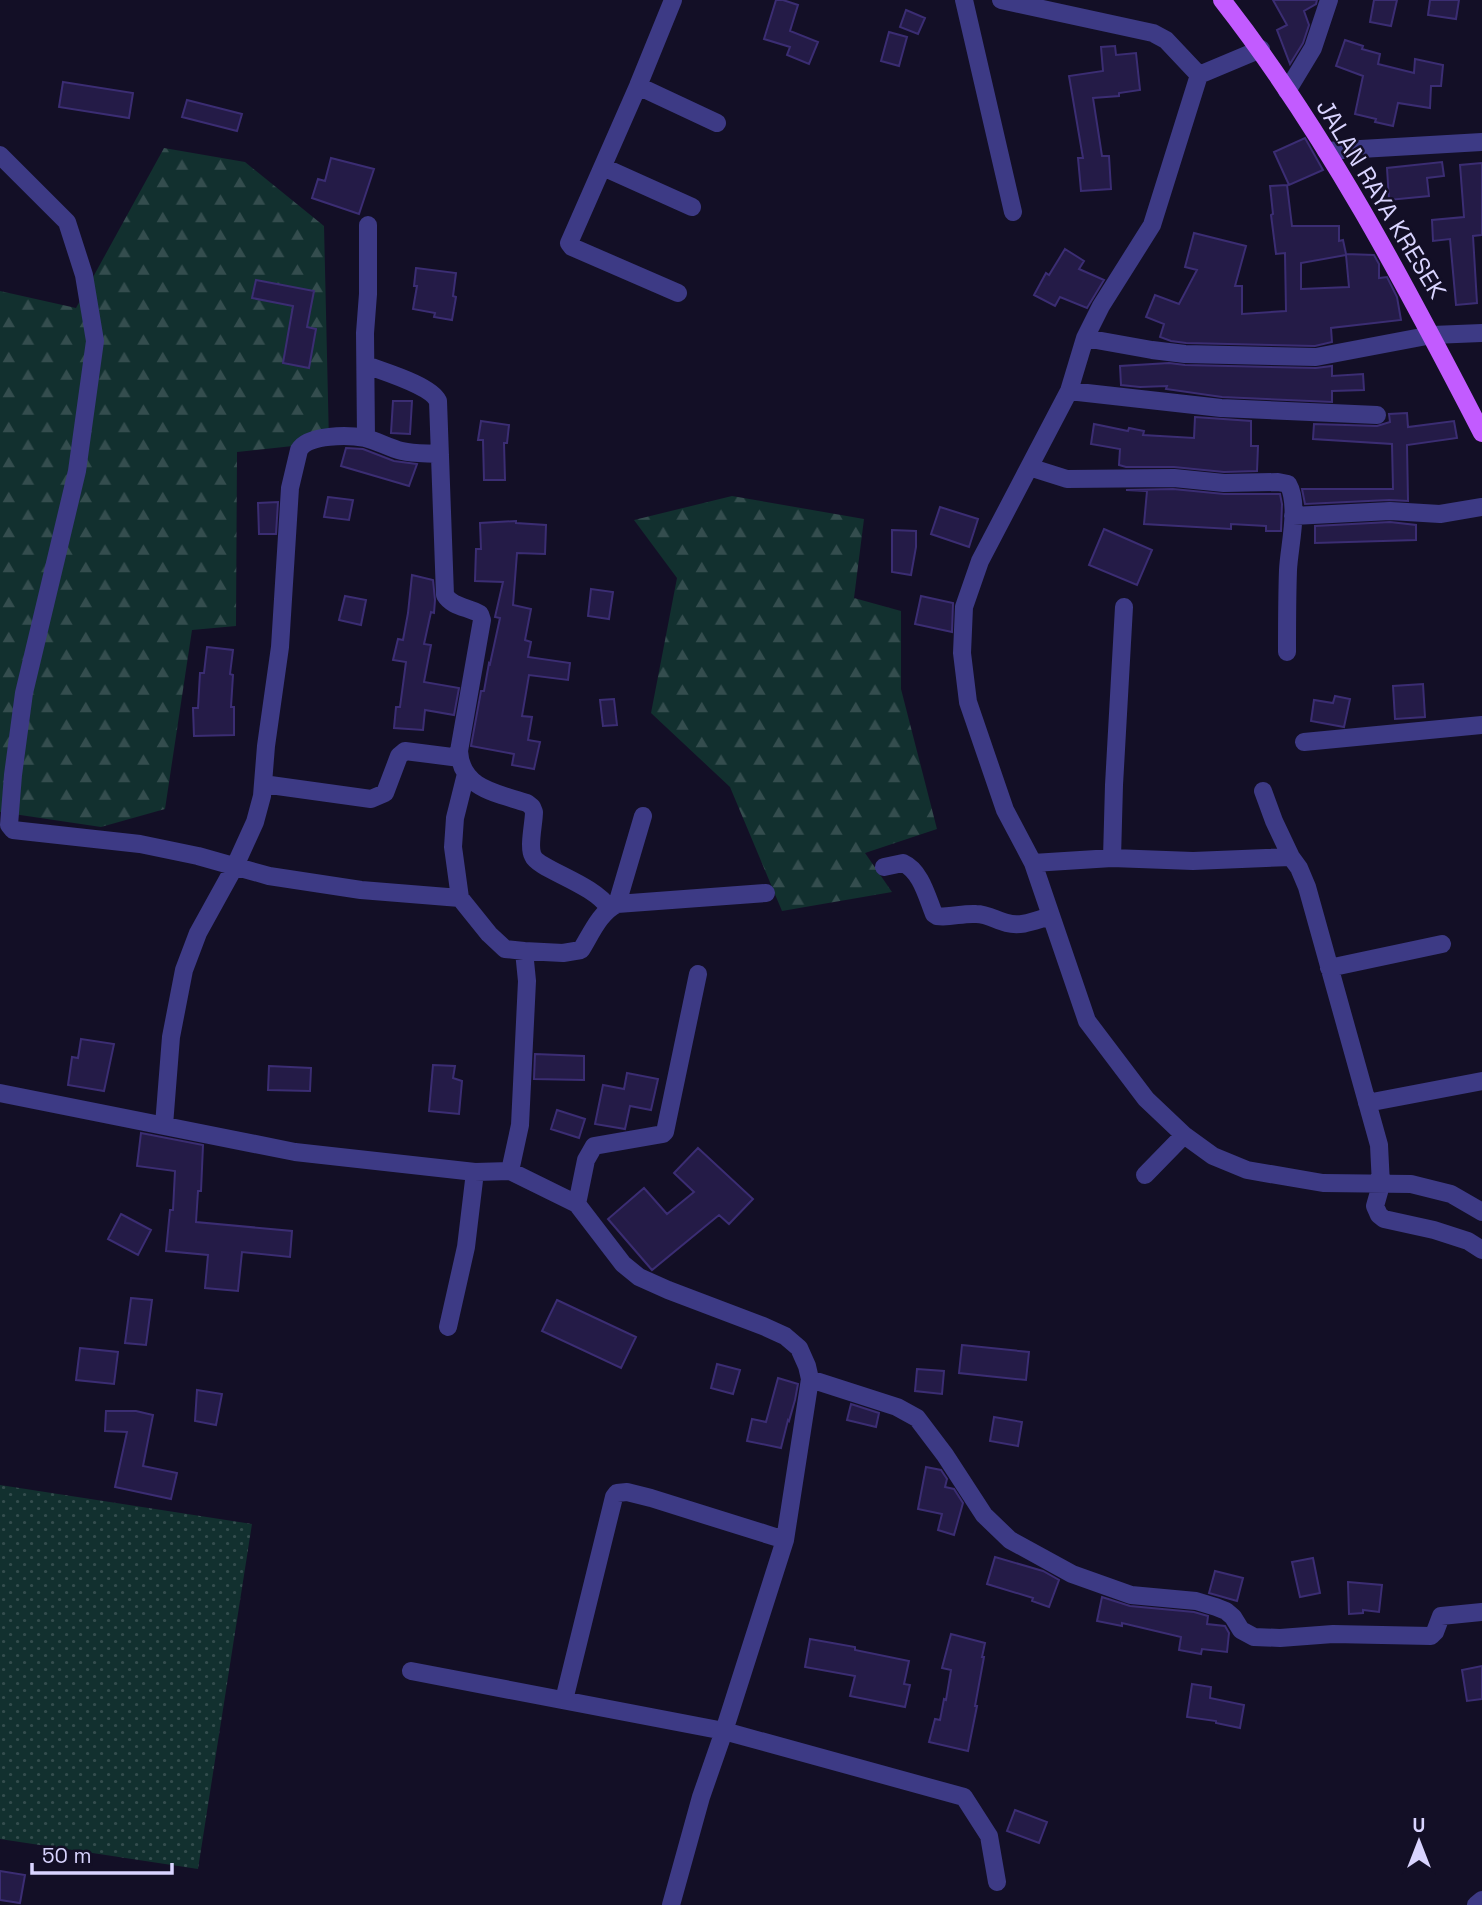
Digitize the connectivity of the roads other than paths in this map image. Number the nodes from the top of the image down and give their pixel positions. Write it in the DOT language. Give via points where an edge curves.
graph roads {
  1 [pos="673,0"];
  2 [pos="964,0"];
  3 [pos="1001,0"];
  4 [pos="1222,0"];
  5 [pos="1329,0"];
  6 [pos="1261,49"];
  7 [pos="1199,75"];
  8 [pos="638,86"];
  9 [pos="1287,91"];
  10 [pos="717,123"];
  11 [pos="1482,142"];
  12 [pos="1326,150"];
  13 [pos="0,155"];
  14 [pos="603,167"];
  15 [pos="692,207"];
  16 [pos="1013,212"];
  17 [pos="368,225"];
  18 [pos="678,292"];
  19 [pos="1482,333"];
  20 [pos="1432,335"];
  21 [pos="1084,338"];
  22 [pos="366,365"];
  23 [pos="1069,391"];
  24 [pos="1377,415"];
  25 [pos="1482,433"];
  26 [pos="366,439"];
  27 [pos="440,454"];
  28 [pos="1029,467"];
  29 [pos="1482,507"];
  30 [pos="1293,516"];
  31 [pos="1124,607"];
  32 [pos="1287,652"];
  33 [pos="1482,725"];
  34 [pos="1304,742"];
  35 [pos="463,766"];
  36 [pos="263,784"];
  37 [pos="1263,791"];
  38 [pos="643,817"];
  39 [pos="1292,857"];
  40 [pos="1112,858"];
  41 [pos="1033,863"];
  42 [pos="235,866"];
  43 [pos="884,867"];
  44 [pos="766,893"];
  45 [pos="460,898"];
  46 [pos="613,906"];
  47 [pos="1051,916"];
  48 [pos="1442,944"];
  49 [pos="524,951"];
  50 [pos="1329,968"];
  51 [pos="698,974"];
  52 [pos="1482,1082"];
  53 [pos="0,1093"];
  54 [pos="1367,1103"];
  55 [pos="164,1125"];
  56 [pos="1181,1137"];
  57 [pos="510,1171"];
  58 [pos="475,1172"];
  59 [pos="1145,1175"];
  60 [pos="1378,1195"];
  61 [pos="577,1204"];
  62 [pos="1482,1212"];
  63 [pos="1482,1250"];
  64 [pos="448,1326"];
  65 [pos="810,1379"];
  66 [pos="785,1539"];
  67 [pos="1482,1612"];
  68 [pos="411,1671"];
  69 [pos="564,1700"];
  70 [pos="724,1731"];
  71 [pos="997,1882"];
  72 [pos="1482,1900"];
  73 [pos="671,1905"];
  74 [pos="1476,1905"];
  1 -- 8 [label="street"];
  2 -- 16 [label="street"];
  3 -- 7 [label="street" via="1153,33 1166,40"];
  4 -- 6 [label="main road, JALAN RAYA KRESEK"];
  5 -- 9 [label="street" via="1313,48"];
  6 -- 7 [label="street"];
  6 -- 9 [label="main road, JALAN RAYA KRESEK"];
  7 -- 21 [label="street" via="1152,225"];
  8 -- 10 [label="street"];
  8 -- 14 [label="street"];
  9 -- 12 [label="main road, JALAN RAYA KRESEK"];
  11 -- 12 [label="street"];
  12 -- 20 [label="main road, JALAN RAYA KRESEK"];
  13 -- 42 [label="street" via="67,222 84,275 95,341 77,471 24,693 9,825 21,832 140,844"];
  14 -- 15 [label="street"];
  14 -- 18 [label="street" via="569,243"];
  17 -- 22 [label="street"];
  19 -- 20 [label="street"];
  20 -- 21 [label="street" via="1316,357 1185,354"];
  20 -- 25 [label="main road, JALAN RAYA KRESEK"];
  21 -- 23 [label="street"];
  22 -- 26 [label="street"];
  22 -- 27 [label="street" via="436,396"];
  23 -- 24 [label="street" via="1221,408"];
  23 -- 28 [label="street"];
  26 -- 27 [label="street" via="400,451"];
  26 -- 36 [label="street" via="318,438 299,450 290,488 280,647"];
  27 -- 35 [label="street" via="445,595 454,604 480,614 482,620 461,739"];
  28 -- 30 [label="street" via="1067,479 1285,483 1292,495"];
  28 -- 41 [label="street" via="979,561 964,607 962,653 968,702 1005,810"];
  29 -- 30 [label="street" via="1440,514 1390,511"];
  30 -- 32 [label="street"];
  31 -- 40 [label="street"];
  33 -- 34 [label="street"];
  35 -- 36 [label="street" via="405,751 385,793 371,799"];
  35 -- 45 [label="street" via="453,847"];
  35 -- 46 [label="street" via="479,786 532,807 531,847 539,863"];
  36 -- 42 [label="street" via="255,822"];
  37 -- 39 [label="street"];
  38 -- 46 [label="street"];
  39 -- 40 [label="street"];
  39 -- 50 [label="street" via="1307,887"];
  40 -- 41 [label="street"];
  41 -- 47 [label="street"];
  42 -- 45 [label="street" via="361,890"];
  42 -- 55 [label="street" via="198,933 184,970 171,1037"];
  43 -- 47 [label="street" via="903,863 912,869 937,916 987,915 1009,924"];
  44 -- 46 [label="street"];
  45 -- 49 [label="street" via="505,948"];
  46 -- 49 [label="street" via="581,950"];
  47 -- 56 [label="street" via="1087,1021"];
  48 -- 50 [label="street"];
  49 -- 57 [label="street" via="527,981 520,1112"];
  50 -- 54 [label="street"];
  51 -- 61 [label="street" via="665,1132 594,1146 586,1160"];
  52 -- 54 [label="street"];
  53 -- 55 [label="street"];
  54 -- 60 [label="street" via="1380,1145"];
  55 -- 58 [label="street" via="295,1152"];
  56 -- 59 [label="street"];
  56 -- 60 [label="street" via="1247,1170"];
  57 -- 58 [label="street"];
  57 -- 61 [label="street"];
  58 -- 64 [label="street" via="466,1247"];
  60 -- 62 [label="street" via="1411,1184 1451,1194"];
  60 -- 63 [label="street" via="1378,1215 1384,1219 1434,1230"];
  61 -- 65 [label="street" via="623,1264 639,1277 785,1336 799,1349"];
  65 -- 66 [label="street"];
  65 -- 67 [label="street" via="917,1418 984,1514 1010,1540 1072,1574 1130,1595 1196,1601 1226,1611 1246,1634 1266,1638 1431,1636 1441,1616"];
  66 -- 69 [label="street" via="617,1493"];
  66 -- 70 [label="street"];
  68 -- 69 [label="street"];
  69 -- 70 [label="street"];
  70 -- 71 [label="street" via="964,1797 989,1836"];
  70 -- 73 [label="street"];
  72 -- 74 [label="street"];
}
